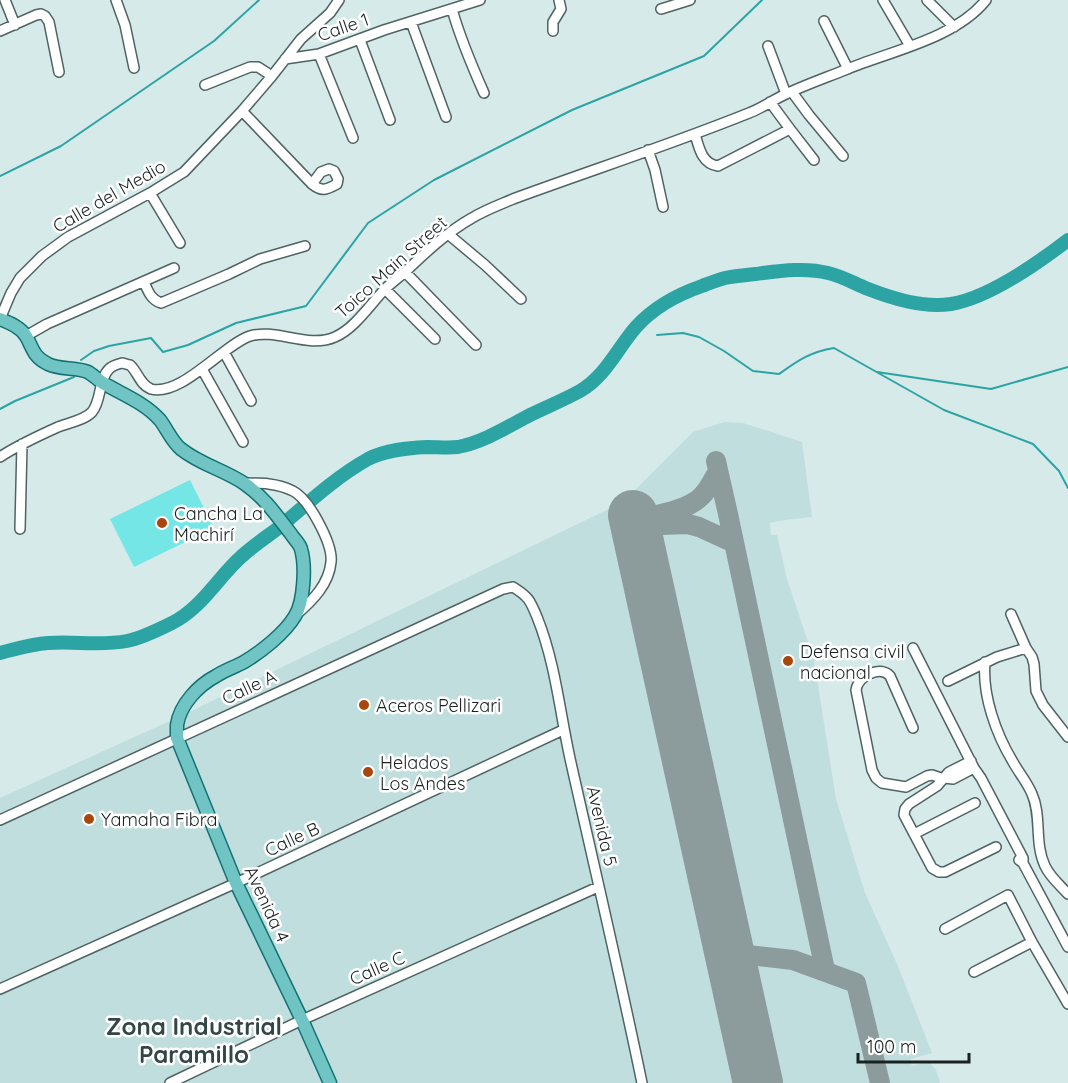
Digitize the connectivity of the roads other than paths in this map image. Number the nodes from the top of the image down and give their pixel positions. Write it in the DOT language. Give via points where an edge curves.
graph roads {
  1 [pos="5,0"];
  2 [pos="116,0"];
  3 [pos="339,0"];
  4 [pos="480,0"];
  5 [pos="559,0"];
  6 [pos="690,0"];
  7 [pos="883,0"];
  8 [pos="927,0"];
  9 [pos="985,1"];
  10 [pos="452,9"];
  11 [pos="661,9"];
  12 [pos="824,21"];
  13 [pos="411,22"];
  14 [pos="15,25"];
  15 [pos="954,27"];
  16 [pos="553,31"];
  17 [pos="0,32"];
  18 [pos="360,40"];
  19 [pos="768,46"];
  20 [pos="910,46"];
  21 [pos="320,54"];
  22 [pos="285,59"];
  23 [pos="134,69"];
  24 [pos="848,69"];
  25 [pos="59,72"];
  26 [pos="272,76"];
  27 [pos="205,85"];
  28 [pos="484,93"];
  29 [pos="789,93"];
  30 [pos="770,102"];
  31 [pos="242,111"];
  32 [pos="446,117"];
  33 [pos="390,120"];
  34 [pos="790,129"];
  35 [pos="695,134"];
  36 [pos="353,138"];
  37 [pos="648,150"];
  38 [pos="843,156"];
  39 [pos="814,160"];
  40 [pos="312,184"];
  41 [pos="150,193"];
  42 [pos="663,207"];
  43 [pos="448,234"];
  44 [pos="180,243"];
  45 [pos="304,246"];
  46 [pos="174,268"];
  47 [pos="405,272"];
  48 [pos="144,282"];
  49 [pos="385,289"];
  50 [pos="521,299"];
  51 [pos="0,319"];
  52 [pos="26,336"];
  53 [pos="435,339"];
  54 [pos="476,345"];
  55 [pos="224,352"];
  56 [pos="202,369"];
  57 [pos="102,382"];
  58 [pos="251,401"];
  59 [pos="243,442"];
  60 [pos="22,444"];
  61 [pos="0,457"];
  62 [pos="243,483"];
  63 [pos="20,529"];
  64 [pos="513,587"];
  65 [pos="1011,614"];
  66 [pos="295,616"];
  67 [pos="913,648"];
  68 [pos="1026,648"];
  69 [pos="985,662"];
  70 [pos="948,681"];
  71 [pos="913,728"];
  72 [pos="563,730"];
  73 [pos="1068,737"];
  74 [pos="177,738"];
  75 [pos="974,768"];
  76 [pos="944,779"];
  77 [pos="975,803"];
  78 [pos="0,820"];
  79 [pos="914,834"];
  80 [pos="996,847"];
  81 [pos="236,883"];
  82 [pos="598,886"];
  83 [pos="1068,894"];
  84 [pos="945,929"];
  85 [pos="1032,942"];
  86 [pos="1068,946"];
  87 [pos="974,972"];
  88 [pos="0,990"];
  89 [pos="1068,1004"];
  90 [pos="302,1020"];
  91 [pos="170,1083"];
  92 [pos="330,1083"];
  93 [pos="642,1083"];
  1 -- 14 [label="street"];
  2 -- 23 [label="street"];
  3 -- 22 [label="street, Calle del Medio"];
  4 -- 10 [label="street, Calle 1"];
  5 -- 16 [label="street" via="561,9 553,22"];
  6 -- 11 [label="street"];
  7 -- 20 [label="street"];
  8 -- 15 [label="street"];
  9 -- 15 [label="street, Toico Main Street"];
  10 -- 13 [label="street, Calle 1"];
  10 -- 28 [label="street"];
  12 -- 24 [label="street"];
  13 -- 18 [label="street, Calle 1"];
  13 -- 32 [label="street"];
  14 -- 17 [label="street"];
  14 -- 25 [label="street" via="41,14 45,16"];
  15 -- 20 [label="street, Toico Main Street"];
  18 -- 21 [label="street, Calle 1"];
  18 -- 33 [label="street"];
  19 -- 29 [label="street"];
  20 -- 24 [label="street, Toico Main Street"];
  21 -- 22 [label="street, Calle 1"];
  21 -- 36 [label="street"];
  22 -- 26 [label="street, Calle del Medio"];
  24 -- 29 [label="street, Toico Main Street"];
  26 -- 27 [label="street" via="258,67 250,67"];
  26 -- 31 [label="street, Calle del Medio"];
  29 -- 30 [label="street, Toico Main Street"];
  29 -- 38 [label="street"];
  30 -- 34 [label="street"];
  30 -- 35 [label="street, Toico Main Street"];
  31 -- 40 [label="street"];
  31 -- 41 [label="street, Calle del Medio" via="184,172"];
  34 -- 35 [label="street" via="718,166 706,161"];
  34 -- 39 [label="street"];
  35 -- 37 [label="street, Toico Main Street"];
  37 -- 42 [label="street"];
  37 -- 43 [label="street, Toico Main Street" via="492,208"];
  41 -- 44 [label="street"];
  41 -- 51 [label="street, Calle del Medio" via="68,237 42,256 20,278"];
  43 -- 47 [label="street, Toico Main Street"];
  43 -- 50 [label="street"];
  45 -- 48 [label="street" via="260,259 161,303 149,293"];
  46 -- 48 [label="street"];
  47 -- 49 [label="street, Toico Main Street"];
  47 -- 54 [label="street"];
  48 -- 52 [label="street"];
  49 -- 53 [label="street"];
  49 -- 55 [label="street, Toico Main Street" via="334,338 307,341 253,335"];
  51 -- 52 [label="main road" via="14,324"];
  52 -- 57 [label="main road" via="32,351 49,365 88,372"];
  55 -- 56 [label="street, Toico Main Street"];
  55 -- 58 [label="street"];
  56 -- 57 [label="street, Toico Main Street" via="179,383 150,388 130,365 122,363 109,369"];
  56 -- 59 [label="street"];
  57 -- 60 [label="street" via="98,400 87,416"];
  57 -- 62 [label="main road" via="151,412 188,455"];
  60 -- 61 [label="street"];
  60 -- 63 [label="street"];
  62 -- 66 [label="main road" via="261,496 301,548 303,590"];
  62 -- 66 [label="street" via="264,483 293,491 326,536 331,550 327,577 314,598"];
  64 -- 72 [label="street, Avenida 5" via="527,596 538,619 552,662"];
  64 -- 74 [label="street, Calle A"];
  65 -- 68 [label="street"];
  66 -- 74 [label="main road" via="262,649 202,685 180,714"];
  67 -- 75 [label="street"];
  68 -- 69 [label="street"];
  68 -- 73 [label="street" via="1034,664 1036,691 1042,705"];
  69 -- 70 [label="street"];
  69 -- 83 [label="street" via="986,695 1012,761 1032,795 1045,866"];
  71 -- 76 [label="street" via="886,672 861,678 856,690 876,778 882,783 906,787 927,776"];
  72 -- 81 [label="street, Calle B"];
  72 -- 82 [label="street, Avenida 5"];
  74 -- 78 [label="street, Calle A"];
  74 -- 81 [label="main road, Avenida 4"];
  75 -- 76 [label="street" via="949,772"];
  75 -- 86 [label="street" via="1019,860"];
  76 -- 79 [label="street" via="904,809"];
  77 -- 79 [label="street"];
  79 -- 80 [label="street" via="932,868 939,872"];
  81 -- 88 [label="street, Calle B"];
  81 -- 90 [label="main road, Avenida 4"];
  82 -- 90 [label="street, Calle C"];
  82 -- 93 [label="street, Avenida 5"];
  84 -- 85 [label="street" via="1008,895"];
  85 -- 87 [label="street"];
  85 -- 89 [label="street"];
  90 -- 91 [label="street, Calle C"];
  90 -- 92 [label="main road, Avenida 4"];
}
